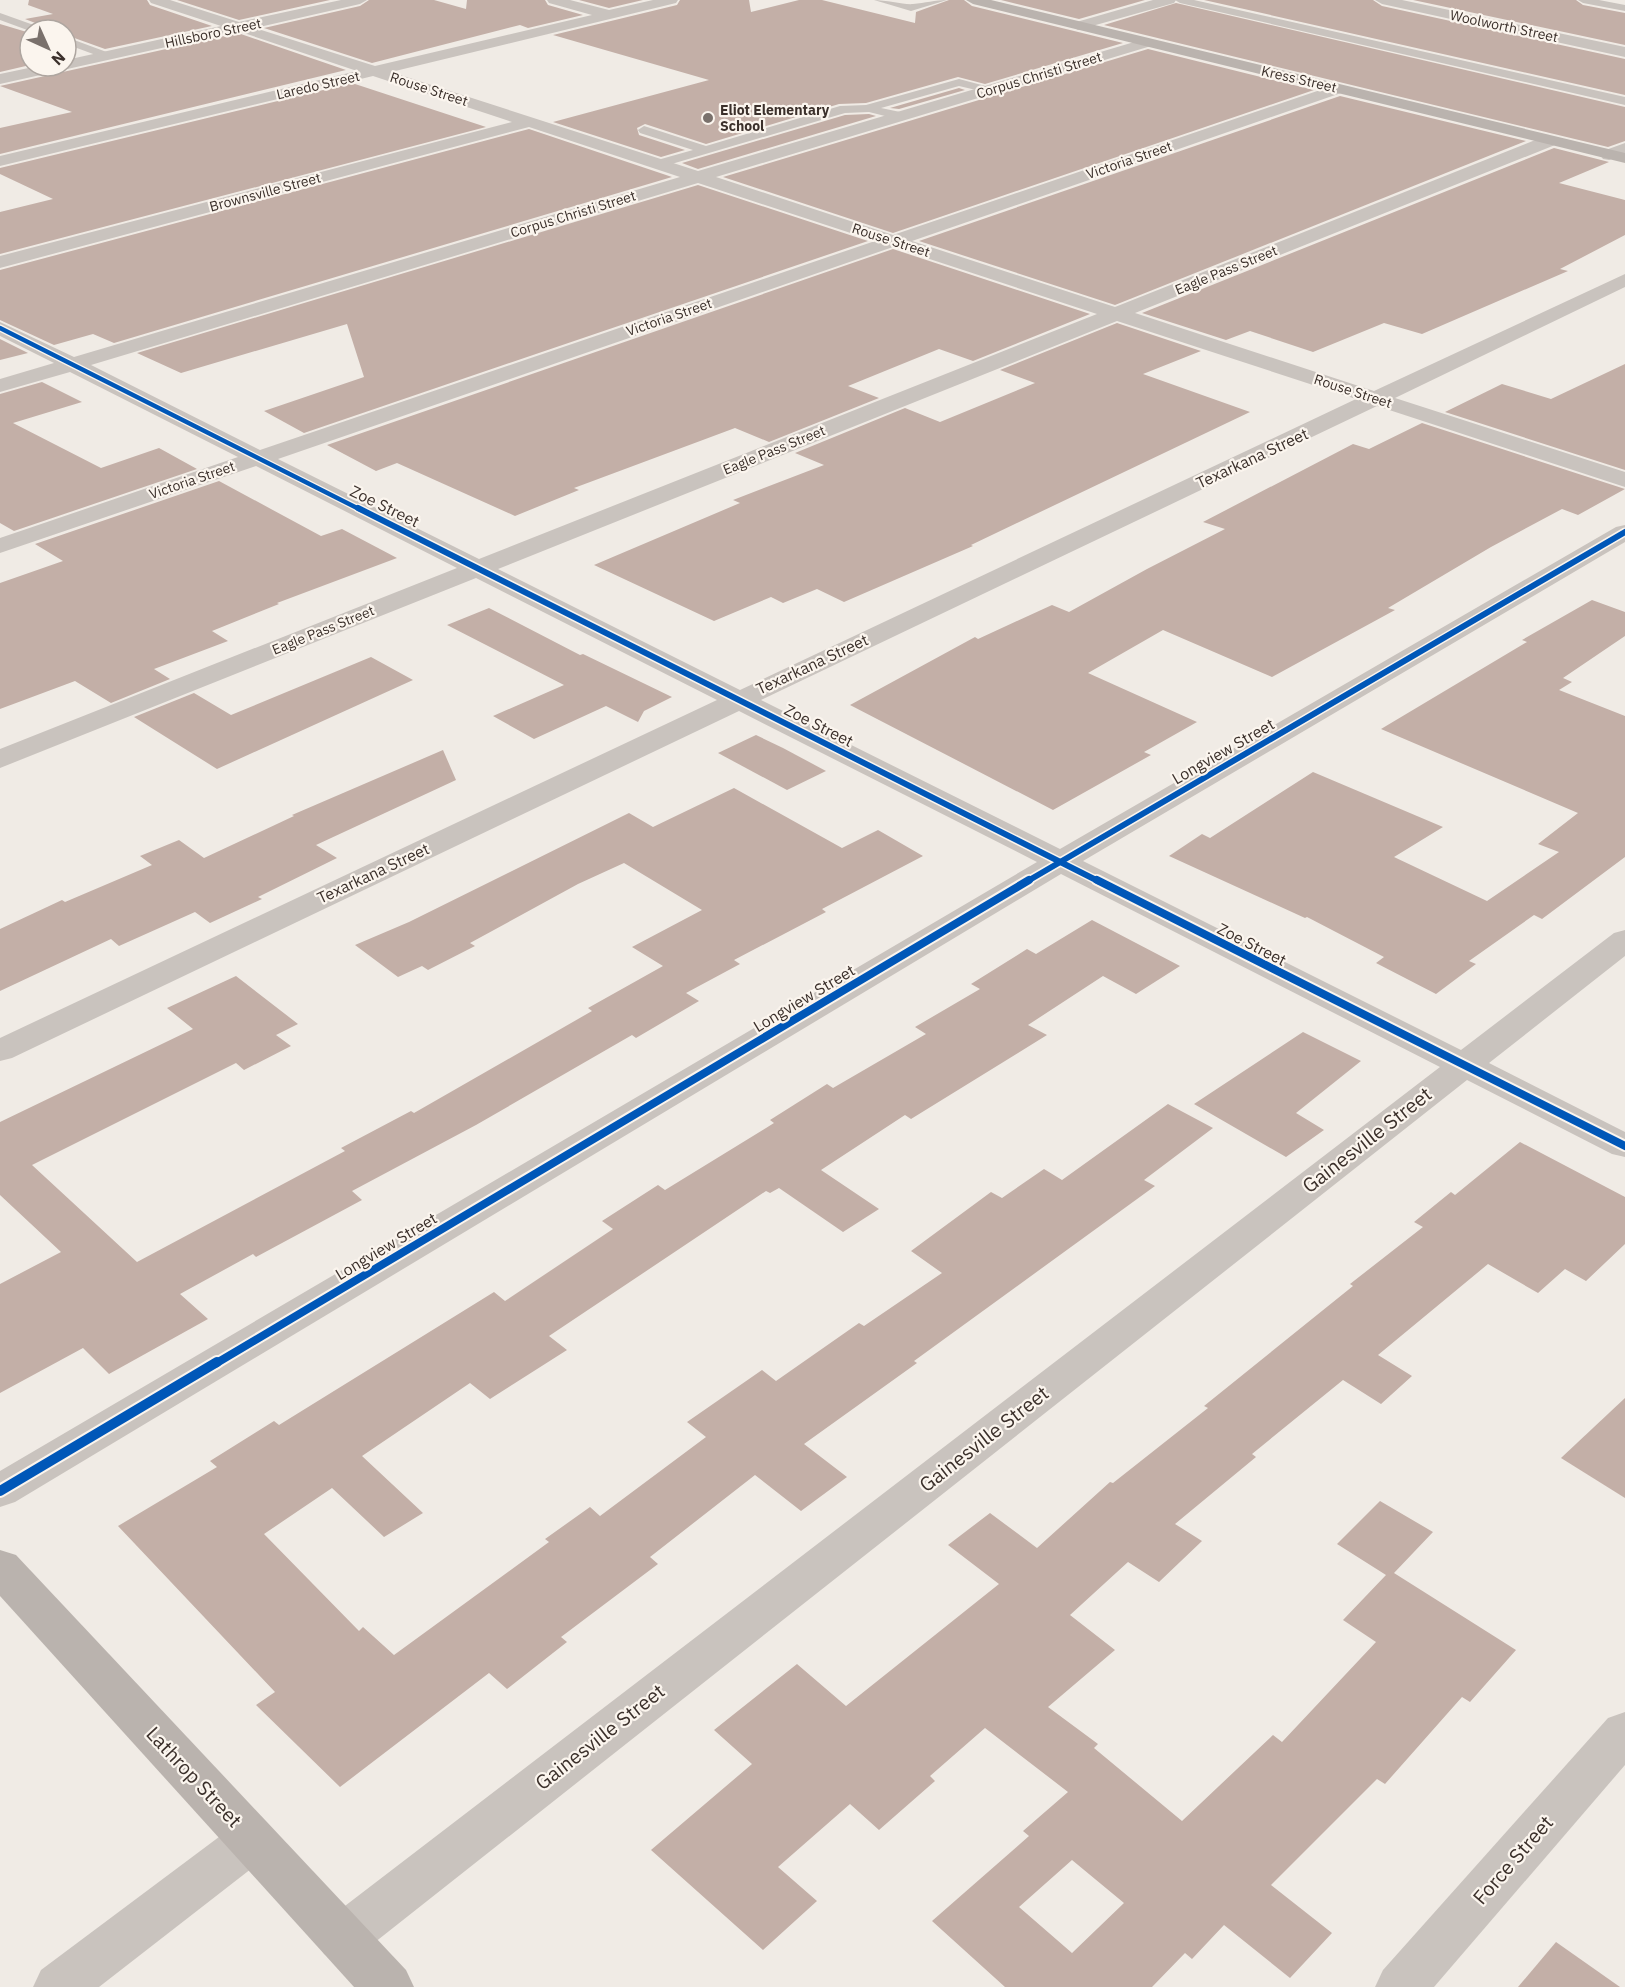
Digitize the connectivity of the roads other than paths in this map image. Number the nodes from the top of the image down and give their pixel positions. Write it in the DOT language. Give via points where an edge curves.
graph roads {
  1 [pos="156,0"];
  2 [pos="360,0"];
  3 [pos="554,0"];
  4 [pos="671,0"];
  5 [pos="879,0"];
  6 [pos="942,0"];
  7 [pos="973,0"];
  8 [pos="1169,0"];
  9 [pos="1180,0"];
  10 [pos="1382,0"];
  11 [pos="1583,0"];
  12 [pos="1625,9"];
  13 [pos="608,15"];
  14 [pos="0,16"];
  15 [pos="18,23"];
  16 [pos="1078,26"];
  17 [pos="239,27"];
  18 [pos="1146,43"];
  19 [pos="78,45"];
  20 [pos="1625,52"];
  21 [pos="108,56"];
  22 [pos="78,62"];
  23 [pos="375,71"];
  24 [pos="18,75"];
  25 [pos="0,79"];
  26 [pos="1338,89"];
  27 [pos="989,90"];
  28 [pos="1625,101"];
  29 [pos="869,108"];
  30 [pos="901,116"];
  31 [pos="529,122"];
  32 [pos="644,130"];
  33 [pos="1549,141"];
  34 [pos="706,150"];
  35 [pos="1620,154"];
  36 [pos="0,161"];
  37 [pos="658,164"];
  38 [pos="696,176"];
  39 [pos="893,241"];
  40 [pos="0,262"];
  41 [pos="1625,280"];
  42 [pos="1116,314"];
  43 [pos="0,328"];
  44 [pos="71,365"];
  45 [pos="0,386"];
  46 [pos="1378,399"];
  47 [pos="256,458"];
  48 [pos="1625,480"];
  49 [pos="1625,532"];
  50 [pos="0,546"];
  51 [pos="479,568"];
  52 [pos="738,699"];
  53 [pos="0,759"];
  54 [pos="1058,862"];
  55 [pos="1625,940"];
  56 [pos="0,1051"];
  57 [pos="1464,1065"];
  58 [pos="1625,1146"];
  59 [pos="0,1491"];
  60 [pos="0,1567"];
  61 [pos="1625,1732"];
  62 [pos="252,1840"];
  63 [pos="342,1938"];
  64 [pos="58,1987"];
  65 [pos="388,1987"];
  66 [pos="1401,1987"];
  1 -- 17 [label="street, Rouse Street"];
  2 -- 17 [label="street, Hillsboro Street"];
  3 -- 13 [label="street"];
  4 -- 13 [label="street, Laredo Street"];
  5 -- 6 [label="lane" via="911,8"];
  7 -- 16 [label="street, Kress Street"];
  8 -- 16 [label="street"];
  9 -- 28 [label="lane"];
  10 -- 20 [label="street, Woolworth Street"];
  11 -- 12 [label="lane"];
  13 -- 23 [label="street, Laredo Street"];
  14 -- 15 [label="lane"];
  16 -- 18 [label="street, Kress Street"];
  17 -- 21 [label="street, Hillsboro Street"];
  17 -- 23 [label="street, Rouse Street"];
  18 -- 26 [label="street, Kress Street"];
  18 -- 27 [label="street, Corpus Christi Street"];
  19 -- 21 [label="lane"];
  21 -- 22 [label="street, Hillsboro Street"];
  23 -- 31 [label="street, Rouse Street"];
  23 -- 36 [label="street, Laredo Street"];
  24 -- 25 [label="street"];
  26 -- 33 [label="street, Kress Street"];
  26 -- 39 [label="street, Victoria Street"];
  27 -- 29 [label="lane" via="959,82"];
  27 -- 30 [label="street, Corpus Christi Street"];
  29 -- 30 [label="lane"];
  29 -- 34 [label="lane" via="844,109"];
  30 -- 38 [label="street, Corpus Christi Street"];
  31 -- 37 [label="street, Rouse Street"];
  31 -- 40 [label="street, Brownsville Street"];
  32 -- 34 [label="lane"];
  33 -- 35 [label="street, Kress Street"];
  33 -- 42 [label="street, Eagle Pass Street"];
  34 -- 37 [label="lane"];
  37 -- 38 [label="street, Rouse Street"];
  38 -- 39 [label="street, Rouse Street"];
  38 -- 44 [label="street, Corpus Christi Street"];
  39 -- 42 [label="street, Rouse Street"];
  39 -- 47 [label="street, Victoria Street"];
  41 -- 46 [label="street, Texarkana Street"];
  42 -- 46 [label="street, Rouse Street"];
  42 -- 51 [label="street, Eagle Pass Street"];
  43 -- 44 [label="street, Zoe Street"];
  44 -- 45 [label="street, Corpus Christi Street"];
  44 -- 47 [label="street, Zoe Street"];
  46 -- 48 [label="street, Rouse Street"];
  46 -- 52 [label="street, Texarkana Street"];
  47 -- 50 [label="street, Victoria Street"];
  47 -- 51 [label="street, Zoe Street"];
  49 -- 54 [label="street, Longview Street"];
  51 -- 52 [label="street, Zoe Street"];
  51 -- 53 [label="street, Eagle Pass Street"];
  52 -- 54 [label="street, Zoe Street"];
  52 -- 56 [label="street, Texarkana Street"];
  54 -- 57 [label="street, Zoe Street"];
  54 -- 59 [label="street, Longview Street"];
  55 -- 57 [label="street, Gainesville Street"];
  57 -- 58 [label="street, Zoe Street"];
  57 -- 63 [label="street, Gainesville Street"];
  60 -- 62 [label="street, Lathrop Street"];
  61 -- 66 [label="street, Force Street"];
  62 -- 63 [label="street, Lathrop Street"];
  62 -- 64 [label="street"];
  63 -- 65 [label="street, Lathrop Street"];
}
